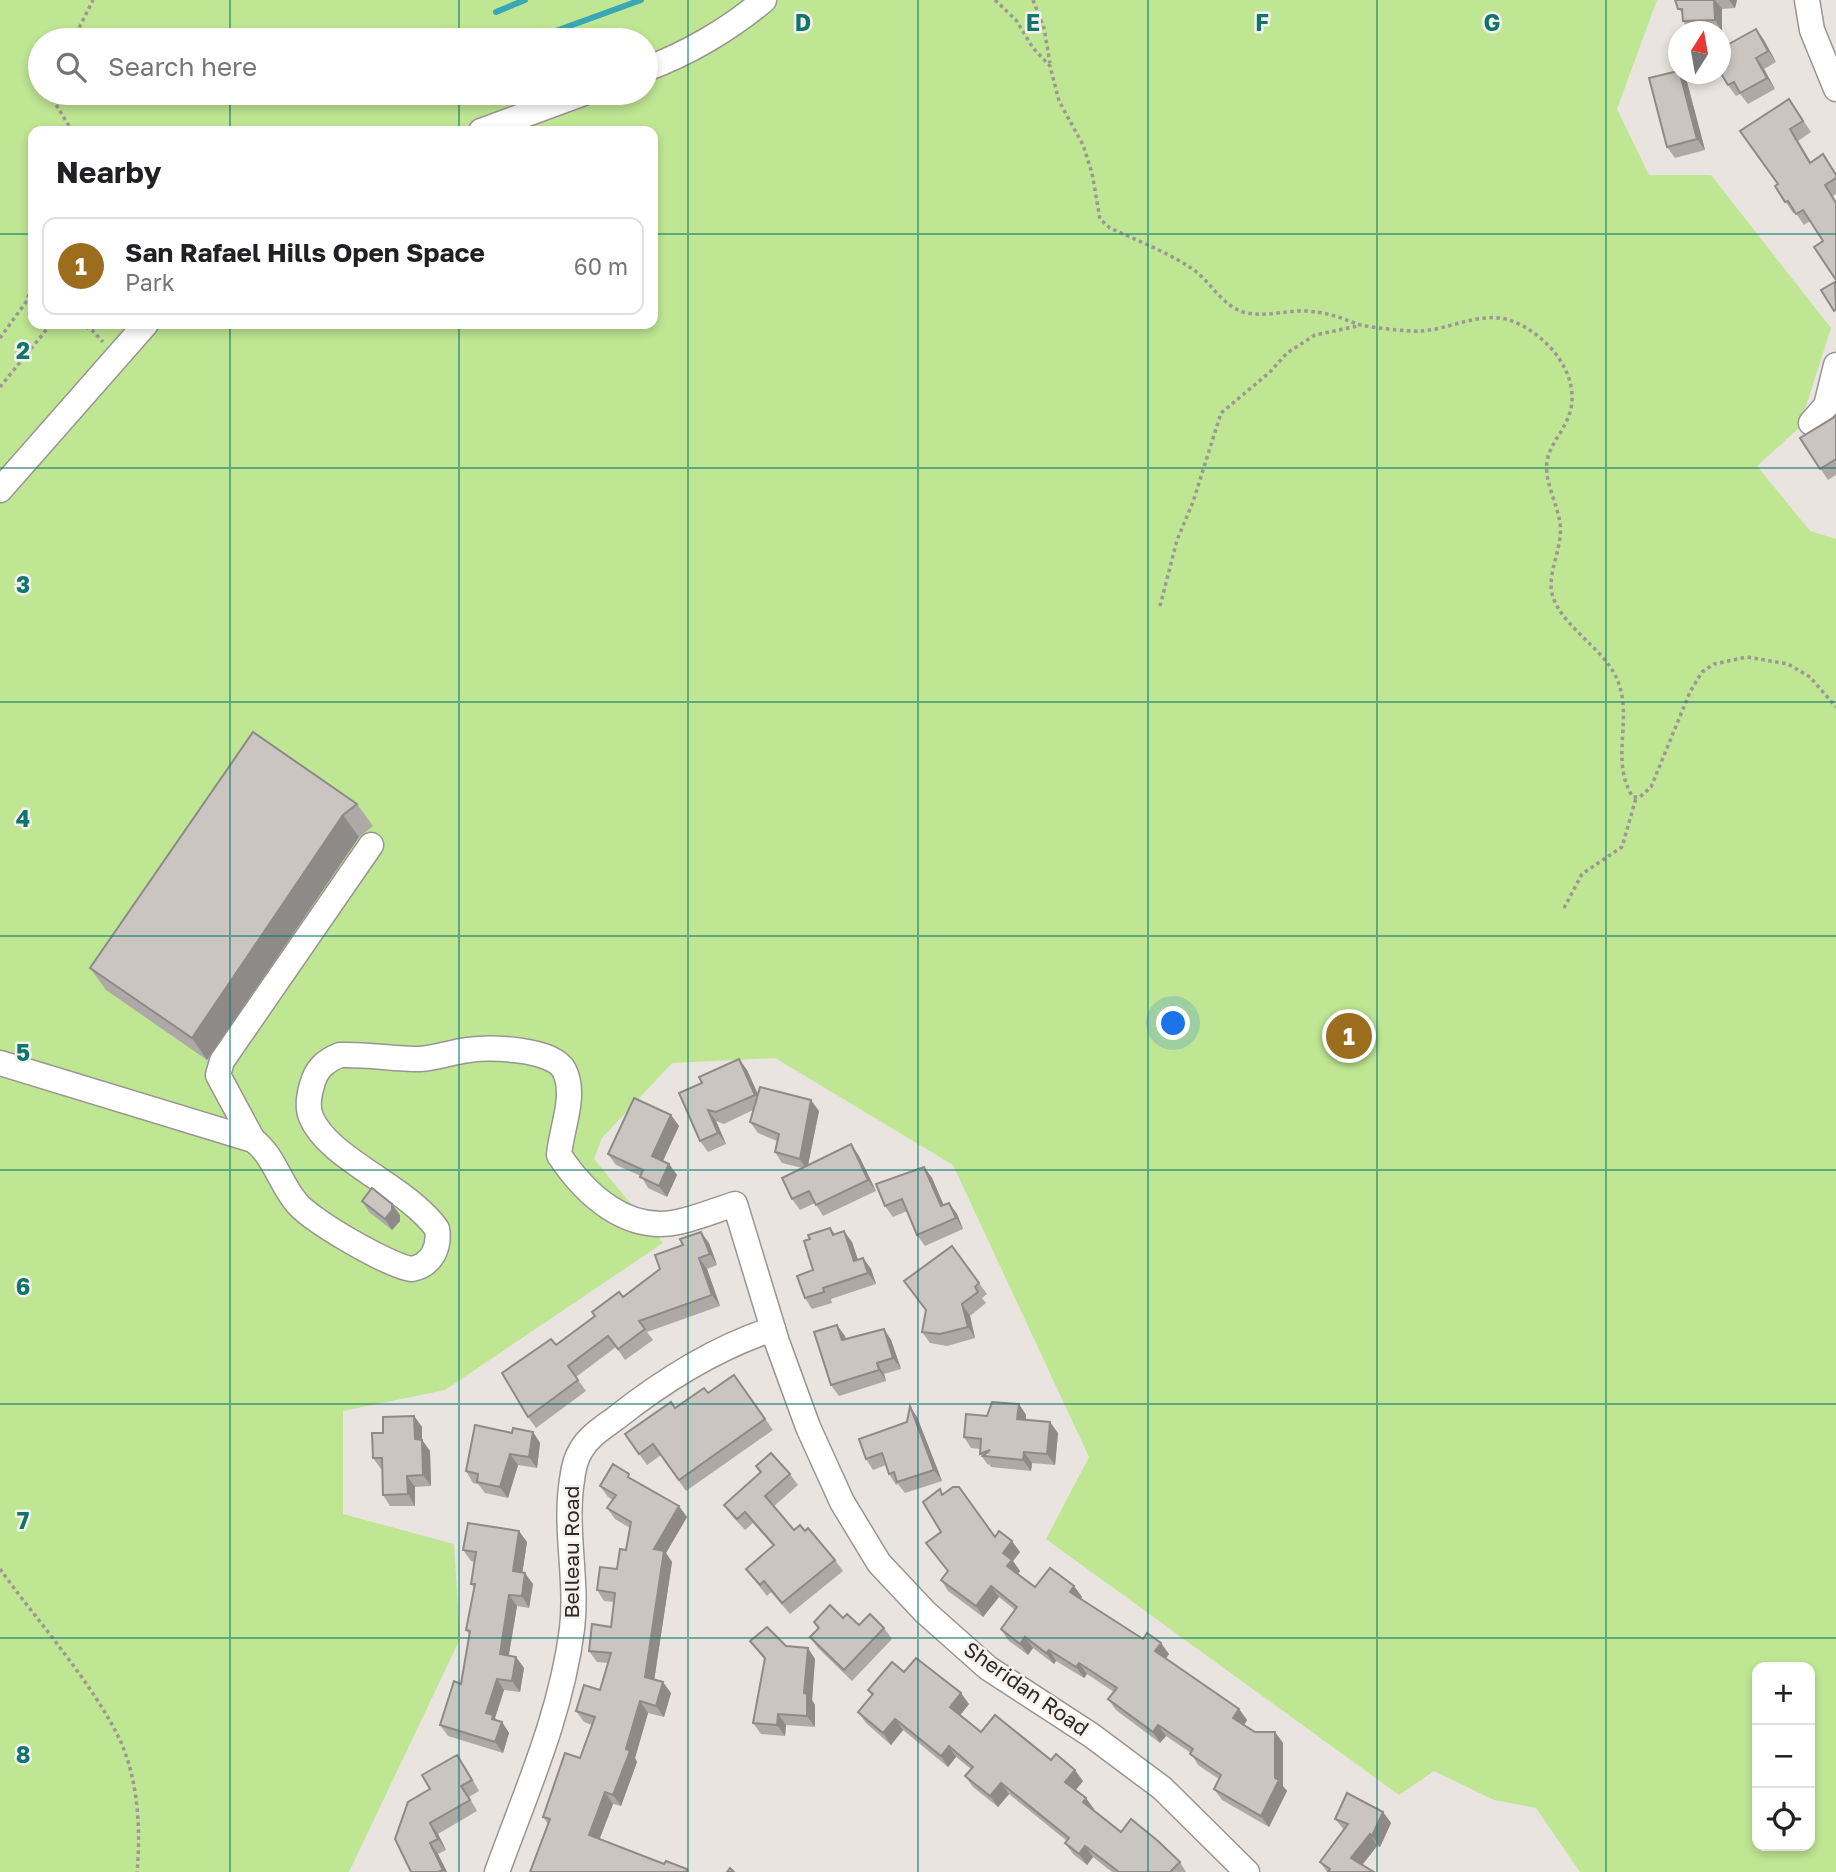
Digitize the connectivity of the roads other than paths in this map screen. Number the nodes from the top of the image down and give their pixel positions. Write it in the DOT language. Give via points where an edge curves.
graph roads {
  1 [pos="764,0"];
  2 [pos="1807,0"];
  3 [pos="658,63"];
  4 [pos="1836,89"];
  5 [pos="551,105"];
  6 [pos="495,126"];
  7 [pos="141,329"];
  8 [pos="1836,365"];
  9 [pos="1811,423"];
  10 [pos="0,490"];
  11 [pos="371,845"];
  12 [pos="0,1063"];
  13 [pos="253,1140"];
  14 [pos="773,1329"];
  15 [pos="497,1872"];
  16 [pos="1247,1872"];
  1 -- 3 [label="street" via="696,46"];
  2 -- 4 [label="street" via="1812,30"];
  5 -- 6 [label="street"];
  7 -- 10 [label="street"];
  8 -- 9 [label="street" via="1826,406"];
  11 -- 13 [label="street" via="222,1061 218,1074"];
  12 -- 13 [label="street"];
  13 -- 14 [label="street, Sheridan Road" via="298,1206 379,1255 407,1269 418,1268 437,1249 437,1229 418,1207 321,1133 309,1107 317,1071 340,1055 429,1058 469,1049 541,1054 554,1059 564,1071 567,1115 559,1155 574,1178 626,1218 675,1223 734,1204"];
  14 -- 15 [label="street, Belleau Road" via="703,1357 632,1405 580,1451 570,1492 573,1626 565,1675 548,1738"];
  14 -- 16 [label="street, Sheridan Road" via="808,1427 842,1502 879,1563 988,1668 1162,1788"];
}
